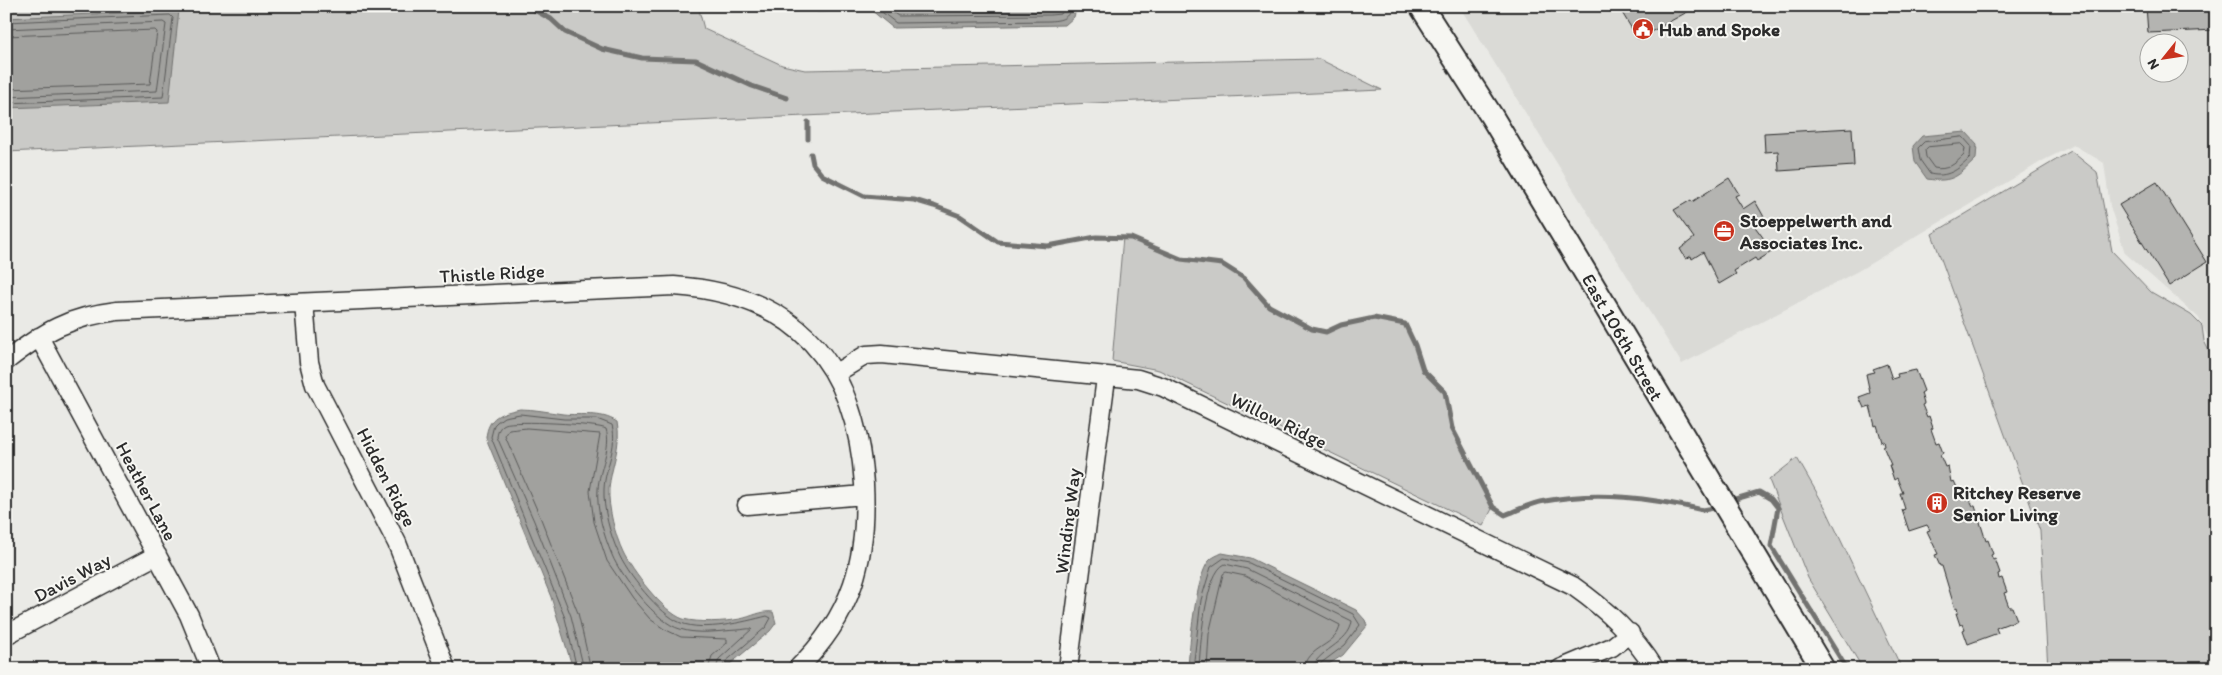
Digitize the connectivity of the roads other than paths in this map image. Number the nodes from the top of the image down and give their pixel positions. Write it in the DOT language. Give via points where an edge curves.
graph roads {
  1 [pos="1421,6"];
  2 [pos="304,303"];
  3 [pos="39,337"];
  4 [pos="6,361"];
  5 [pos="836,373"];
  6 [pos="1106,378"];
  7 [pos="864,495"];
  8 [pos="747,505"];
  9 [pos="157,555"];
  10 [pos="1630,633"];
  11 [pos="6,635"];
  12 [pos="211,669"];
  13 [pos="446,669"];
  14 [pos="797,669"];
  15 [pos="1068,669"];
  16 [pos="1560,669"];
  17 [pos="1655,669"];
  18 [pos="1823,669"];
  1 -- 18 [label="main road, East 106th Street" via="1492,117"];
  2 -- 3 [label="street, Thistle Ridge" via="117,311 67,321"];
  2 -- 5 [label="street, Thistle Ridge" via="674,286 704,288 729,293 772,312 816,347"];
  2 -- 13 [label="street, Hidden Ridge" via="309,362 315,385 397,543"];
  3 -- 4 [label="street, Thistle Ridge"];
  3 -- 9 [label="street, Heather Lane"];
  5 -- 6 [label="street, Willow Ridge" via="866,355 882,354"];
  5 -- 7 [label="street, Thistle Ridge" via="854,414"];
  6 -- 10 [label="street, Willow Ridge" via="1138,379 1163,387 1496,548 1573,586 1599,604"];
  6 -- 15 [label="street, Winding Way"];
  7 -- 8 [label="street"];
  7 -- 14 [label="street, Thistle Ridge" via="865,532 852,588 825,638"];
  9 -- 11 [label="street, Davis Way"];
  9 -- 12 [label="street, Heather Lane" via="190,615"];
  10 -- 16 [label="street" via="1612,647"];
  10 -- 17 [label="street, Willow Ridge"];
}
